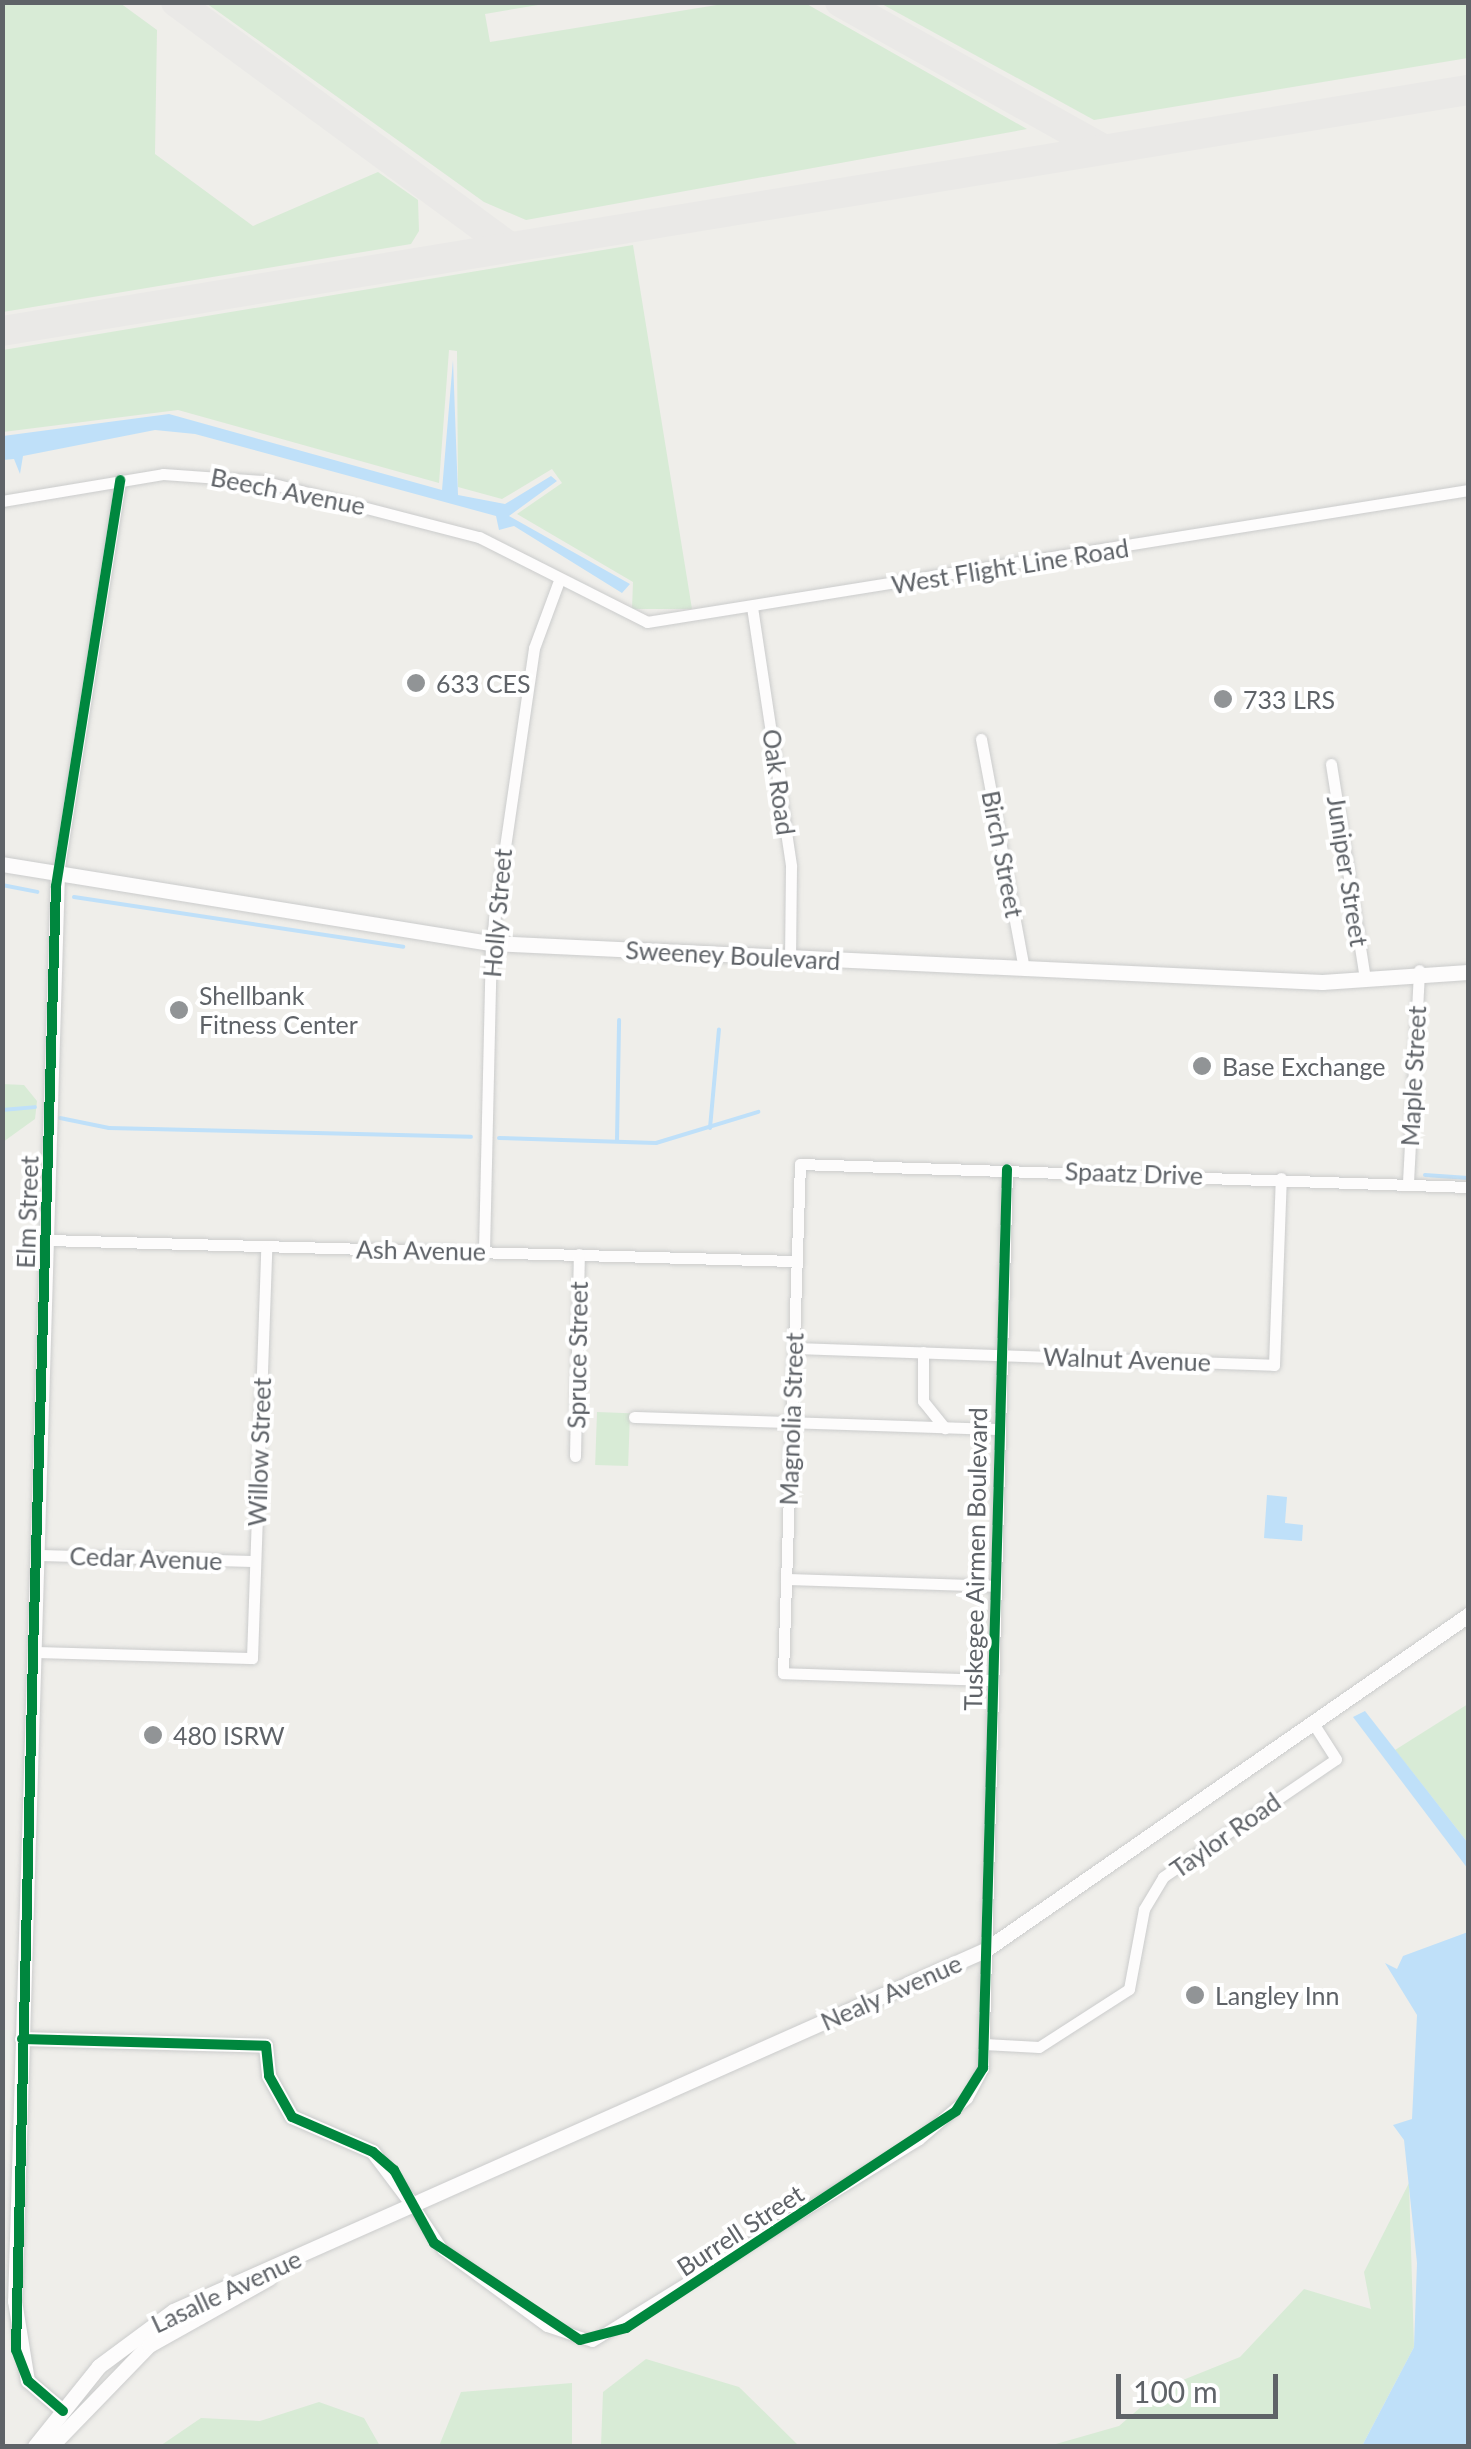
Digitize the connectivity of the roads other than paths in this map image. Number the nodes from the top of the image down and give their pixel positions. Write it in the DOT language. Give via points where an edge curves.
graph roads {
  1 [pos="120,480"];
  2 [pos="1468,490"];
  3 [pos="2,501"];
  4 [pos="558,583"];
  5 [pos="752,607"];
  6 [pos="981,739"];
  7 [pos="1331,764"];
  8 [pos="2,864"];
  9 [pos="58,873"];
  10 [pos="490,942"];
  11 [pos="790,958"];
  12 [pos="1024,969"];
  13 [pos="1419,970"];
  14 [pos="1468,972"];
  15 [pos="1365,978"];
  16 [pos="800,1164"];
  17 [pos="1006,1169"];
  18 [pos="1281,1178"];
  19 [pos="1408,1182"];
  20 [pos="1468,1187"];
  21 [pos="47,1240"];
  22 [pos="266,1247"];
  23 [pos="484,1251"];
  24 [pos="579,1254"];
  25 [pos="795,1261"];
  26 [pos="794,1348"];
  27 [pos="922,1352"];
  28 [pos="1000,1354"];
  29 [pos="634,1417"];
  30 [pos="793,1422"];
  31 [pos="945,1428"];
  32 [pos="998,1430"];
  33 [pos="575,1456"];
  34 [pos="36,1555"];
  35 [pos="256,1561"];
  36 [pos="786,1579"];
  37 [pos="995,1586"];
  38 [pos="1468,1615"];
  39 [pos="33,1652"];
  40 [pos="992,1680"];
  41 [pos="1313,1724"];
  42 [pos="986,1950"];
  43 [pos="22,2040"];
  44 [pos="984,2044"];
  45 [pos="413,2205"];
  46 [pos="315,2250"];
  47 [pos="63,2411"];
  48 [pos="35,2446"];
  49 [pos="51,2446"];
  1 -- 3 [label="street, Beech Avenue"];
  1 -- 4 [label="street, Beech Avenue" via="195,472 315,493 479,537"];
  1 -- 9 [label="street, Elm Street"];
  2 -- 5 [label="street, West Flight Line Road"];
  4 -- 5 [label="street, West Flight Line Road" via="647,622"];
  4 -- 10 [label="street, Holly Street" via="534,648"];
  5 -- 11 [label="street, Oak Road" via="791,866"];
  6 -- 12 [label="street, Birch Street"];
  7 -- 15 [label="street, Juniper Street"];
  8 -- 9 [label="main road, Sweeney Boulevard"];
  9 -- 10 [label="main road, Sweeney Boulevard"];
  9 -- 21 [label="street, Elm Street"];
  10 -- 11 [label="main road, Sweeney Boulevard"];
  10 -- 23 [label="street, Holly Street"];
  11 -- 12 [label="main road, Sweeney Boulevard"];
  12 -- 15 [label="main road, Sweeney Boulevard"];
  13 -- 14 [label="main road, Sweeney Boulevard"];
  13 -- 15 [label="main road, Sweeney Boulevard"];
  13 -- 19 [label="street, Maple Street"];
  16 -- 17 [label="street, Spaatz Drive"];
  16 -- 25 [label="street, Magnolia Street"];
  17 -- 18 [label="street, Spaatz Drive"];
  17 -- 28 [label="street, Tuskegee Airmen Boulevard"];
  18 -- 19 [label="street, Spaatz Drive"];
  18 -- 28 [label="street, Walnut Avenue" via="1274,1364"];
  19 -- 20 [label="street, Spaatz Drive"];
  21 -- 22 [label="street, Ash Avenue"];
  21 -- 34 [label="street, Elm Street"];
  22 -- 23 [label="street, Ash Avenue"];
  22 -- 35 [label="street, Willow Street"];
  23 -- 24 [label="street, Ash Avenue"];
  24 -- 25 [label="street, Ash Avenue"];
  24 -- 33 [label="street, Spruce Street"];
  25 -- 26 [label="street, Magnolia Street"];
  26 -- 27 [label="street, Walnut Avenue"];
  26 -- 30 [label="street, Magnolia Street"];
  27 -- 28 [label="street, Walnut Avenue"];
  27 -- 31 [label="street" via="924,1402"];
  28 -- 32 [label="street, Tuskegee Airmen Boulevard"];
  29 -- 30 [label="street"];
  30 -- 31 [label="street"];
  30 -- 36 [label="street, Magnolia Street"];
  31 -- 32 [label="street"];
  32 -- 37 [label="street, Tuskegee Airmen Boulevard"];
  34 -- 35 [label="street, Cedar Avenue"];
  34 -- 39 [label="street, Elm Street"];
  35 -- 39 [label="street, Willow Street" via="252,1658"];
  36 -- 37 [label="street"];
  36 -- 40 [label="street, Magnolia Street" via="784,1674"];
  37 -- 40 [label="street, Tuskegee Airmen Boulevard"];
  38 -- 41 [label="main road, Nealy Avenue"];
  39 -- 43 [label="street, Elm Street"];
  40 -- 42 [label="street, Tuskegee Airmen Boulevard"];
  41 -- 42 [label="main road, Nealy Avenue"];
  41 -- 44 [label="street, Taylor Road" via="1336,1759 1163,1877 1144,1909 1129,1989 1040,2047"];
  42 -- 44 [label="street, Burrell Street"];
  42 -- 45 [label="main road, Nealy Avenue"];
  43 -- 45 [label="street" via="266,2046 269,2076 292,2117 373,2152"];
  43 -- 47 [label="street, Elm Street" via="16,2350 28,2381"];
  44 -- 45 [label="street, Burrell Street" via="983,2068 956,2111 608,2337 580,2340 547,2326 434,2243"];
  45 -- 46 [label="main road, Nealy Avenue"];
  46 -- 47 [label="main road, Lasalle Avenue" via="147,2326"];
  46 -- 49 [label="main road, Lasalle Avenue" via="149,2345"];
  47 -- 48 [label="main road, Lasalle Avenue"];
}
